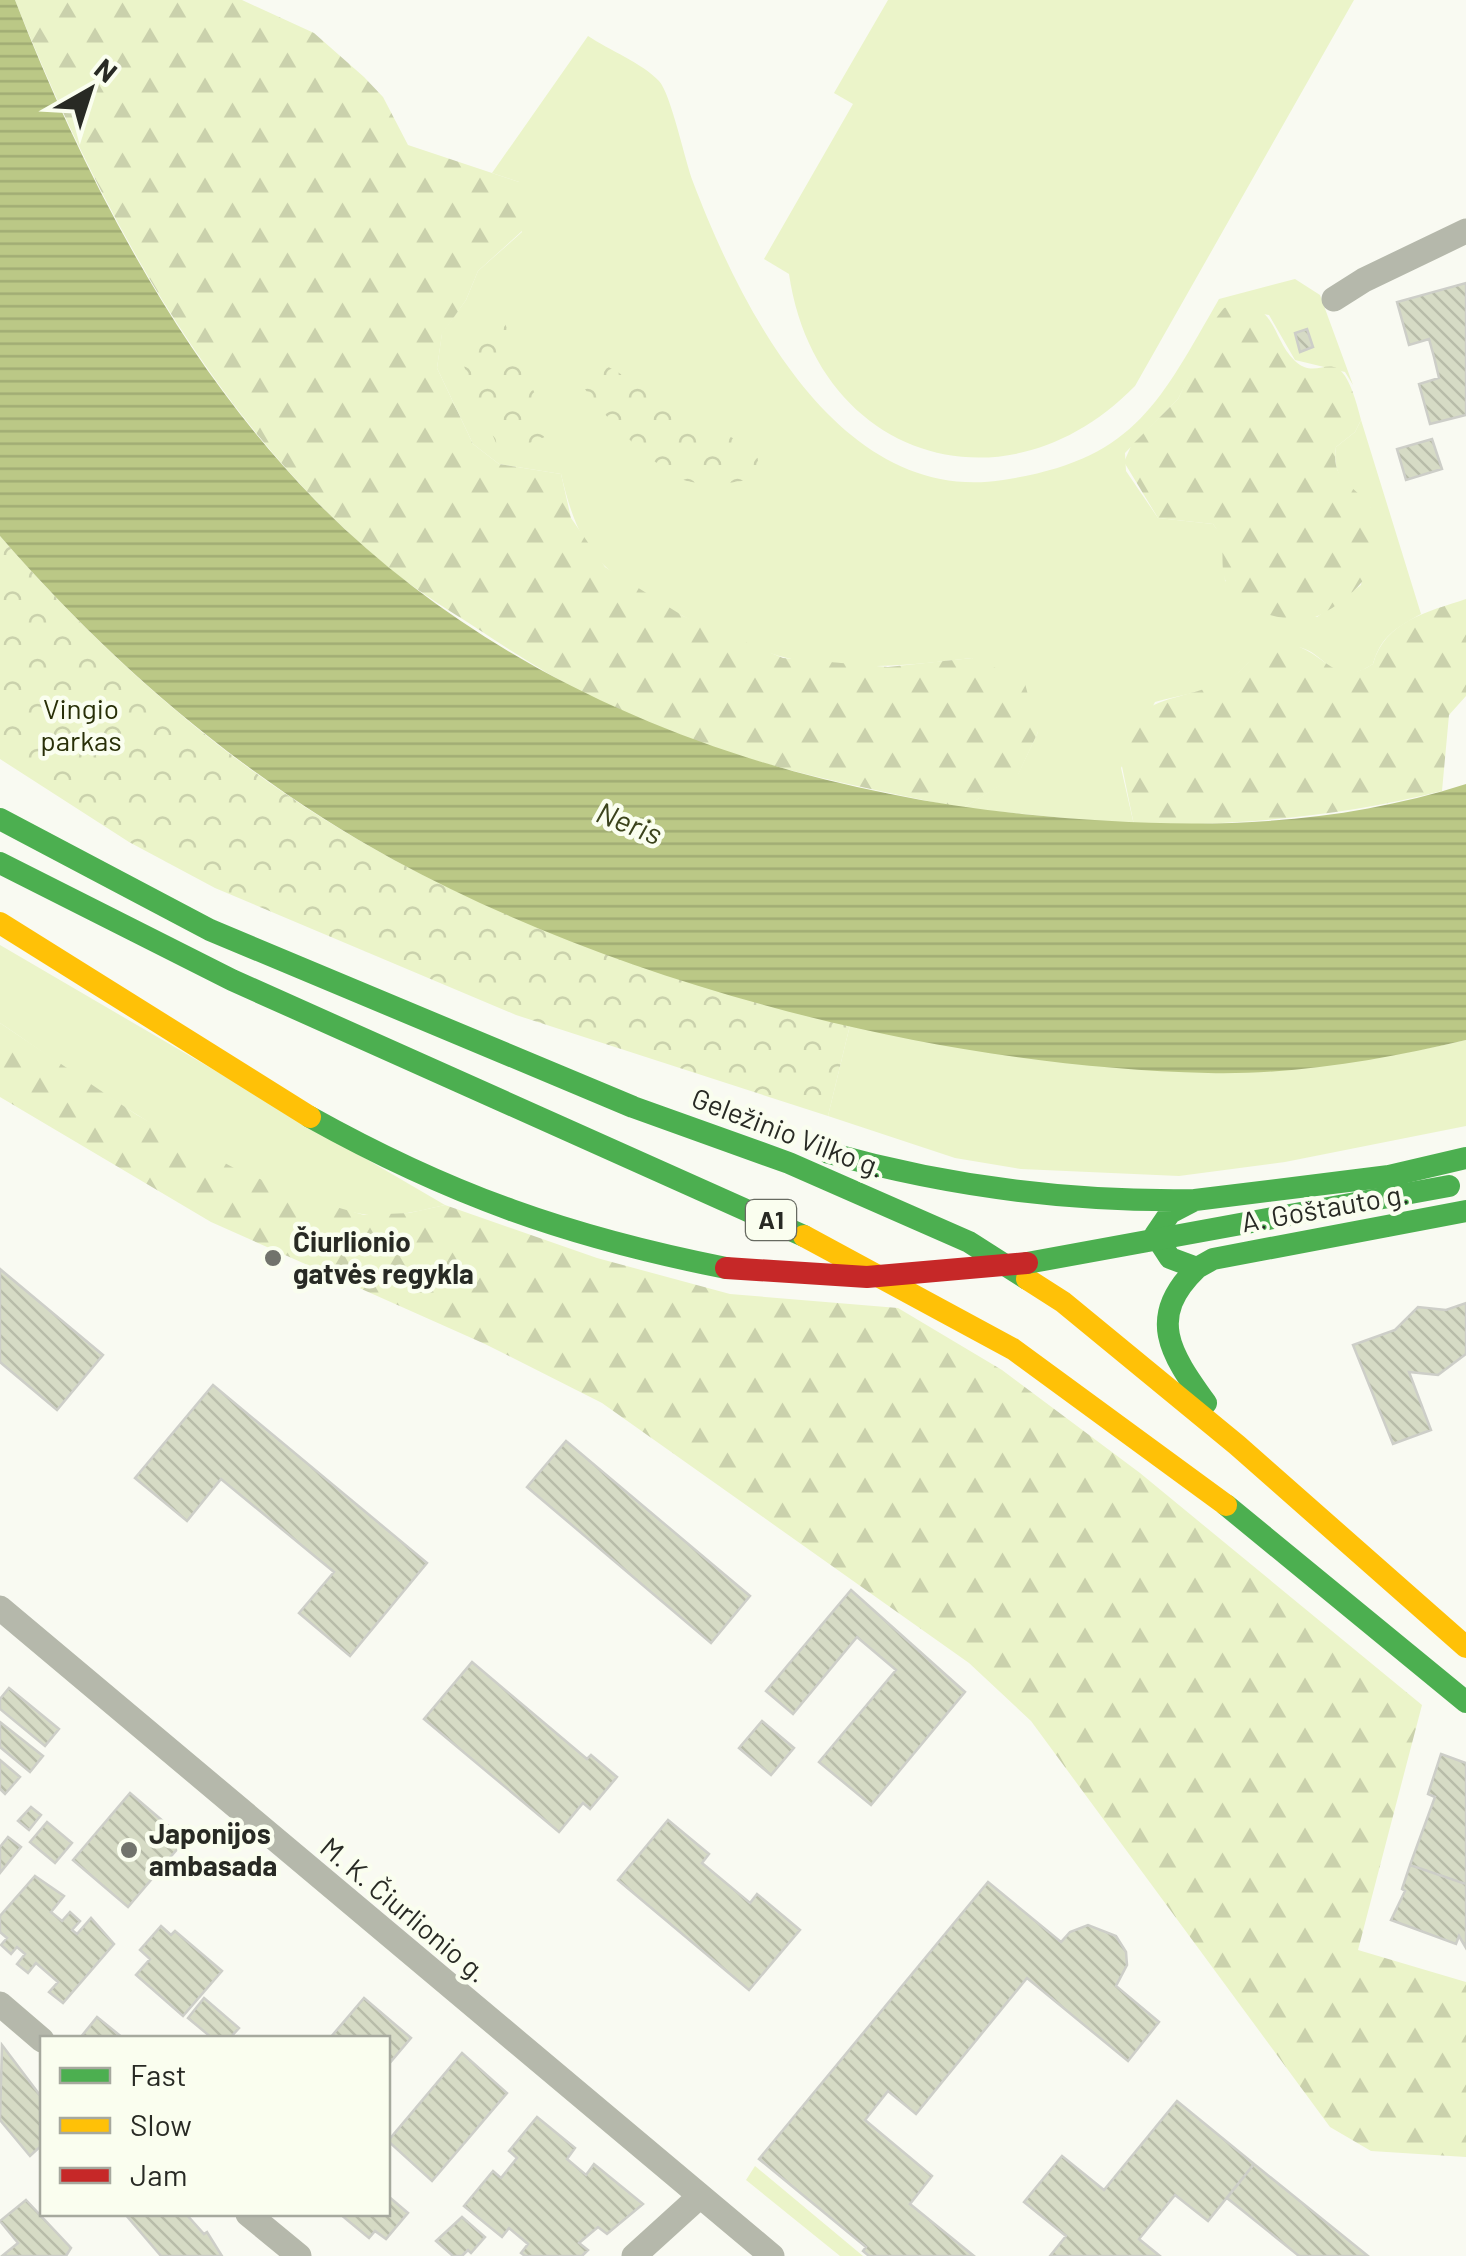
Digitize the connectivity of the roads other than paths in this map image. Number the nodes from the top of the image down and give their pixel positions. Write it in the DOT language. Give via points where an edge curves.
graph roads {
  1 [pos="1466,231"];
  2 [pos="1334,299"];
  3 [pos="0,818"];
  4 [pos="0,864"];
  5 [pos="0,923"];
  6 [pos="633,1108"];
  7 [pos="1466,1158"];
  8 [pos="1457,1184"];
  9 [pos="1195,1200"];
  10 [pos="1466,1212"];
  11 [pos="1197,1268"];
  12 [pos="1237,1445"];
  13 [pos="0,1608"];
  14 [pos="1466,1646"];
  15 [pos="1466,1702"];
  16 [pos="0,2004"];
  17 [pos="40,2038"];
  18 [pos="698,2197"];
  19 [pos="250,2216"];
  20 [pos="299,2256"];
  21 [pos="634,2256"];
  22 [pos="772,2256"];
  1 -- 2 [label="street"];
  3 -- 6 [label="main road, Geležinio Vilko g. / A1" via="210,930"];
  4 -- 15 [label="main road, A1" via="188,960 786,1227 943,1308 1140,1436"];
  5 -- 8 [label="main road, bridge" via="397,1164 552,1228 726,1268 867,1277 993,1269"];
  6 -- 9 [label="main road, A. Goštauto g." via="1005,1194"];
  6 -- 12 [label="main road, Geležinio Vilko g. / A1" via="789,1162 969,1242 1063,1302"];
  7 -- 9 [label="main road, A. Goštauto g." via="1389,1176"];
  9 -- 11 [label="main road" via="1170,1213 1156,1235 1171,1261"];
  10 -- 11 [label="main road, A. Goštauto g." via="1213,1259"];
  11 -- 12 [label="main road" via="1174,1292 1166,1327 1176,1362"];
  12 -- 14 [label="main road, Geležinio Vilko g. / A1"];
  13 -- 18 [label="street, M. K. Čiurlionio g."];
  16 -- 17 [label="street"];
  18 -- 21 [label="street"];
  18 -- 22 [label="street, M. K. Čiurlionio g."];
  19 -- 20 [label="street"];
}
